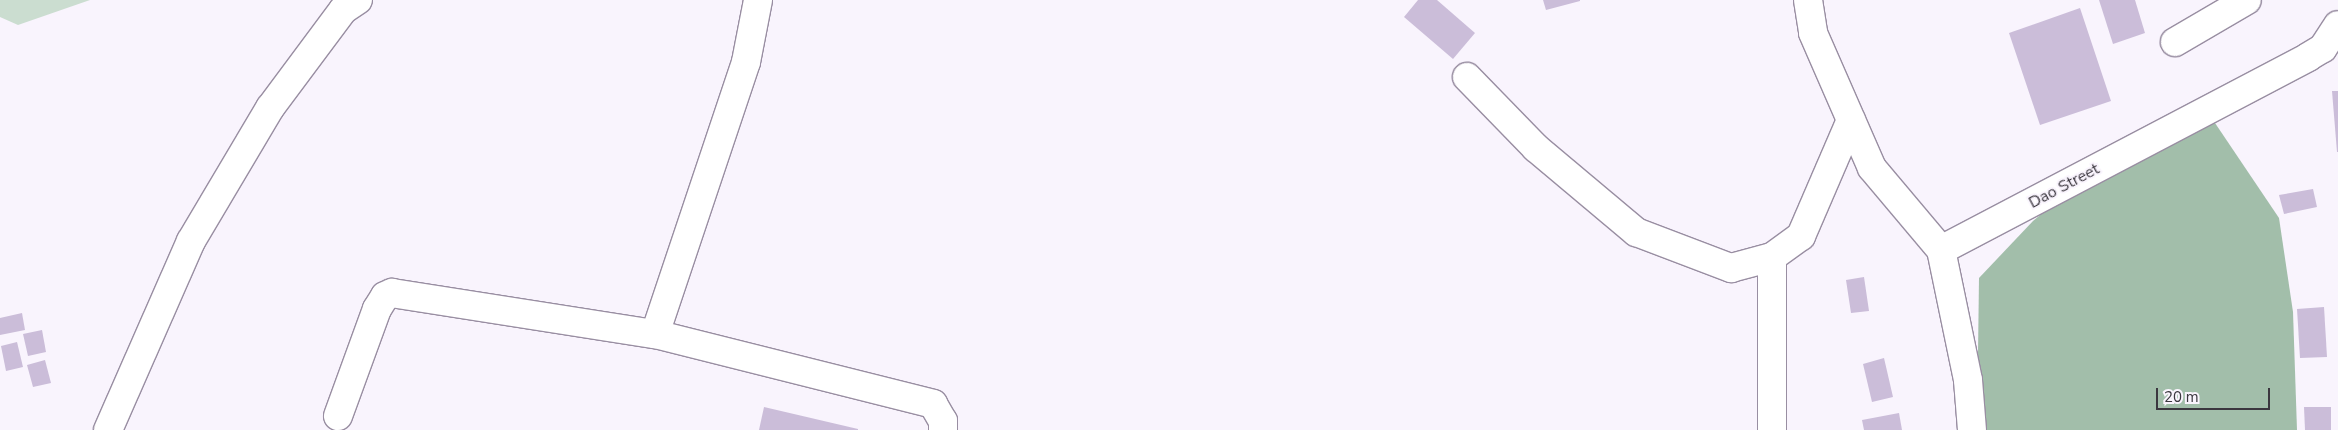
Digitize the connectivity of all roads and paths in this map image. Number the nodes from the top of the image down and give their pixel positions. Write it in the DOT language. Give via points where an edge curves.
graph roads {
  1 [pos="758,0"];
  2 [pos="1808,0"];
  3 [pos="2247,0"];
  4 [pos="346,3"];
  5 [pos="2338,25"];
  6 [pos="2175,42"];
  7 [pos="1467,77"];
  8 [pos="1851,120"];
  9 [pos="1941,250"];
  10 [pos="1772,257"];
  11 [pos="655,334"];
  12 [pos="338,416"];
  13 [pos="108,430"];
  14 [pos="943,430"];
  15 [pos="1772,430"];
  16 [pos="1972,430"];
  1 -- 11 [label="street" via="746,62"];
  2 -- 8 [label="street" via="1813,33"];
  3 -- 6 [label="street"];
  4 -- 13 [label="street" via="270,108 190,241"];
  5 -- 9 [label="street, Dao Street" via="2323,48 2308,57"];
  7 -- 10 [label="street" via="1536,148 1636,232 1731,268"];
  8 -- 9 [label="street" via="1872,168"];
  8 -- 10 [label="street" via="1801,236"];
  9 -- 16 [label="street" via="1968,380"];
  10 -- 15 [label="street"];
  11 -- 12 [label="street" via="392,293 385,296 378,308"];
  11 -- 14 [label="street" via="933,404 943,421"];
}
